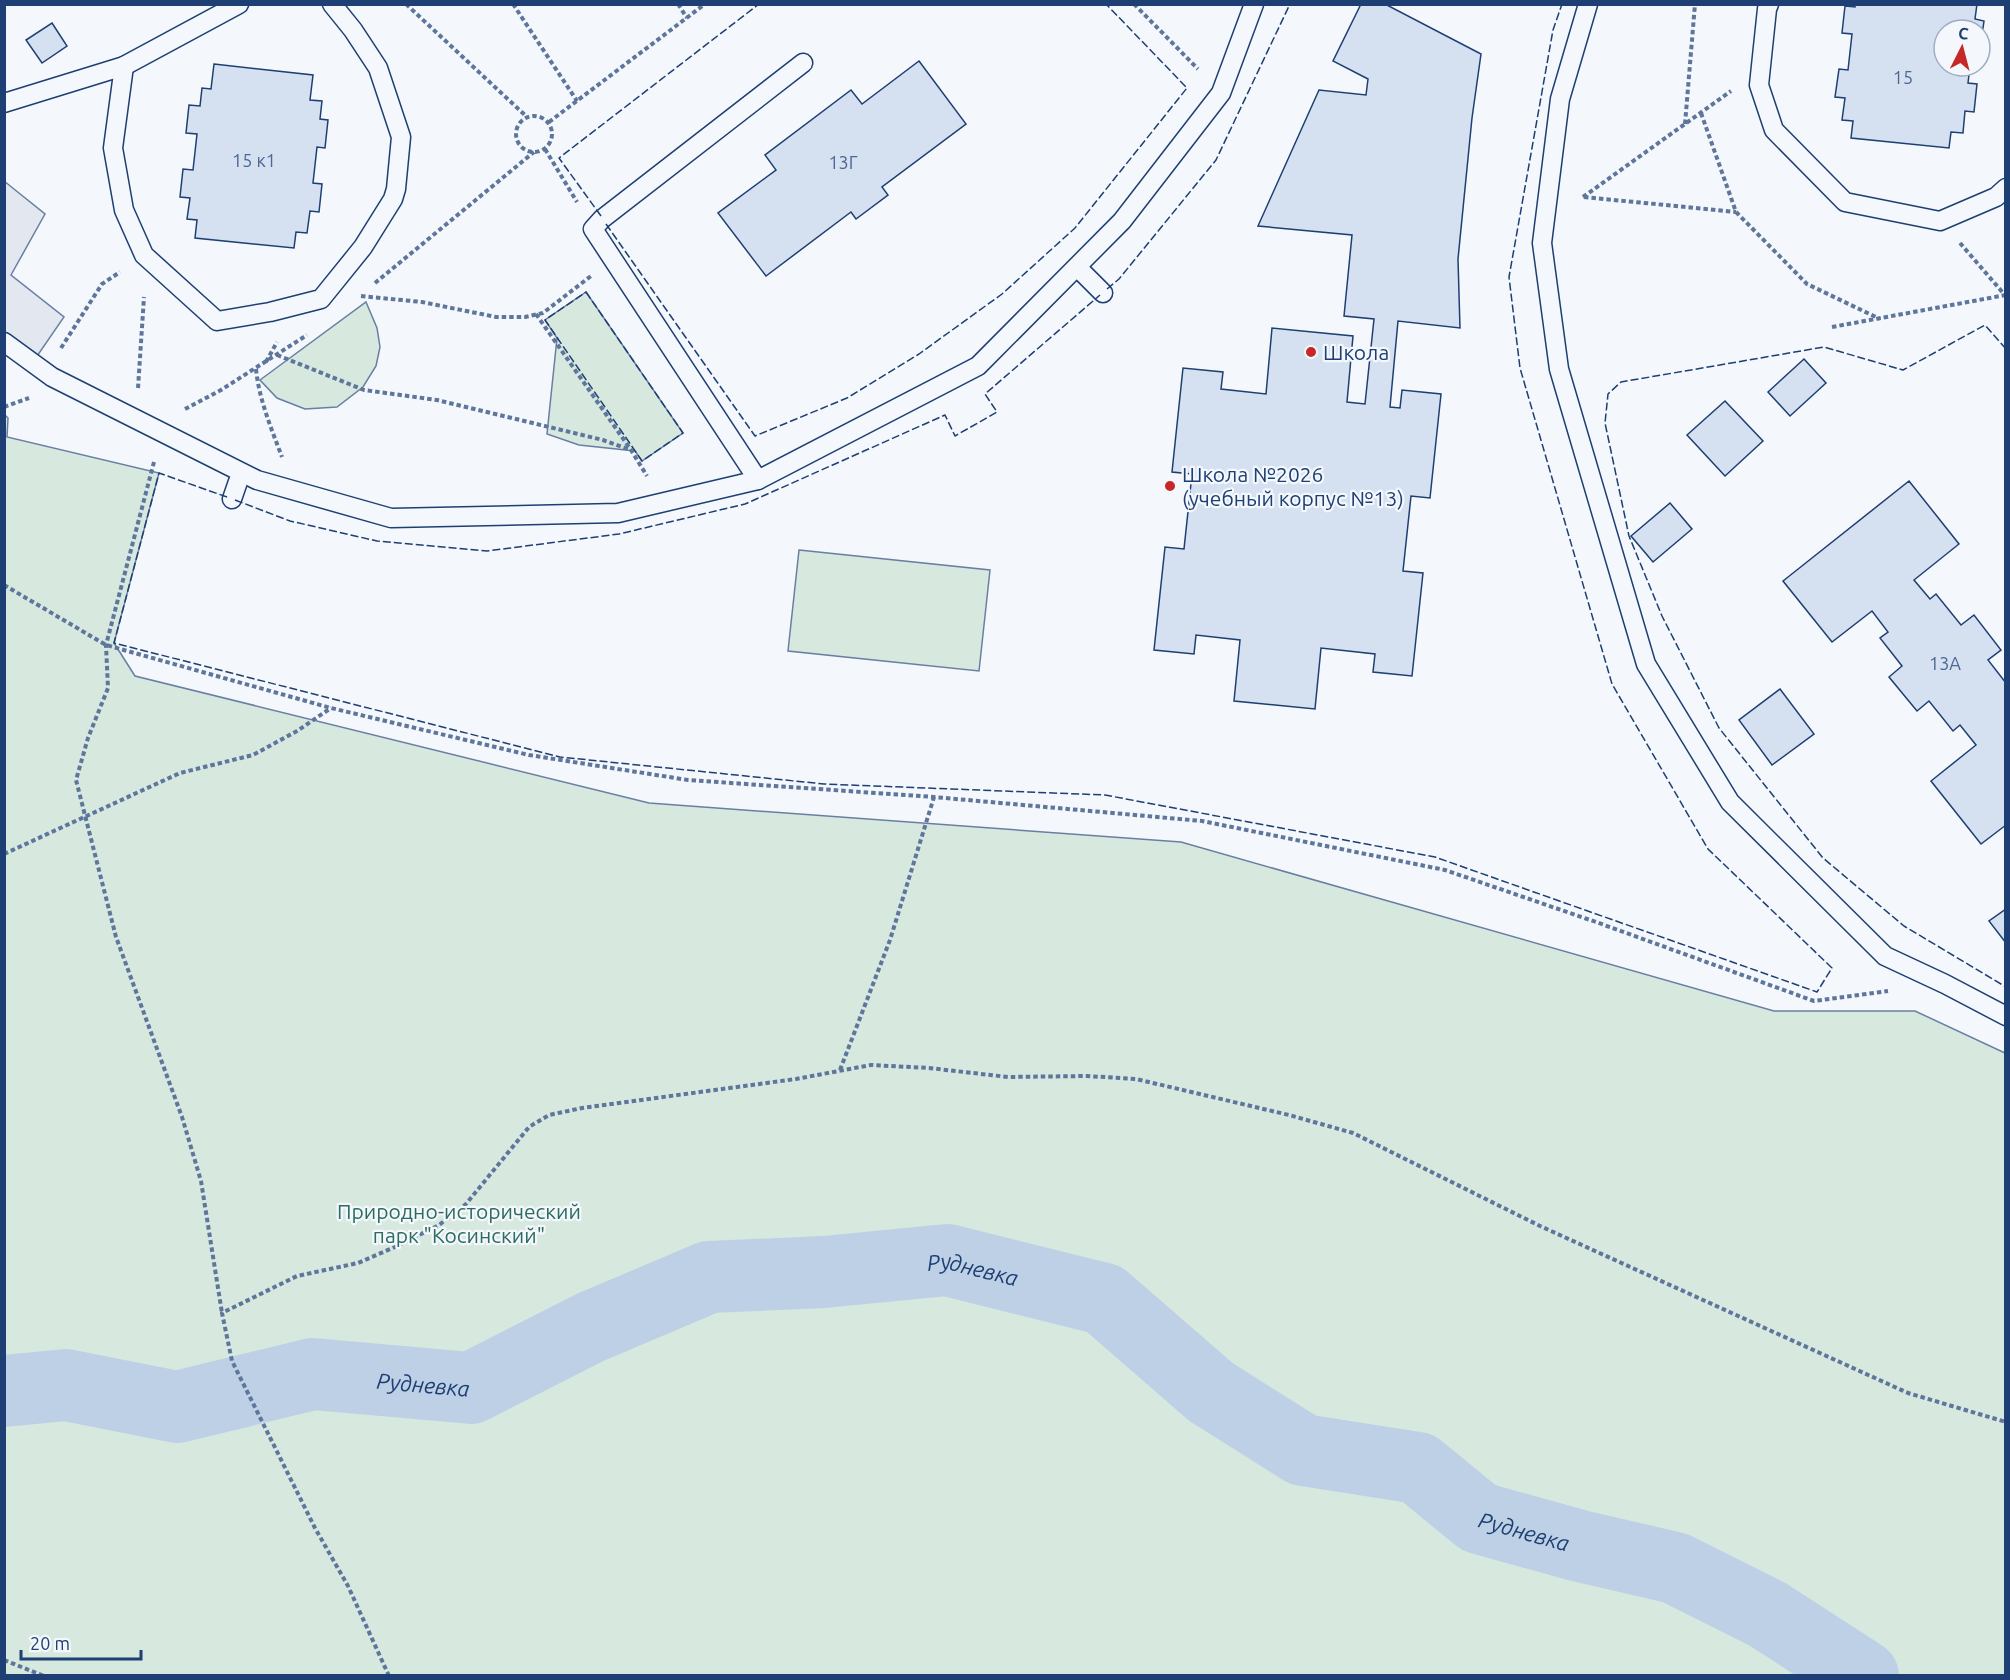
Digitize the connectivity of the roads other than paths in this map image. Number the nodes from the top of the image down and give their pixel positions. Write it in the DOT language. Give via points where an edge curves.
graph roads {
  1 [pos="239,4"];
  2 [pos="332,4"];
  3 [pos="1254,4"];
  4 [pos="1588,4"];
  5 [pos="1769,4"];
  6 [pos="803,63"];
  7 [pos="124,66"];
  8 [pos="4,104"];
  9 [pos="2006,188"];
  10 [pos="1077,267"];
  11 [pos="1103,293"];
  12 [pos="4,342"];
  13 [pos="241,473"];
  14 [pos="758,480"];
  15 [pos="232,499"];
  16 [pos="2006,1016"];
  1 -- 7 [label="lane"];
  2 -- 7 [label="lane" via="378,68 401,137 393,199 363,247 321,299 217,321 145,256 124,210 113,148"];
  3 -- 10 [label="lane" via="1221,93 1122,221"];
  4 -- 16 [label="lane" via="1560,99 1542,243 1559,369 1646,664 1730,802 1885,956"];
  5 -- 9 [label="lane" via="1759,85 1774,130 1845,202 1940,221 1996,197"];
  6 -- 14 [label="lane" via="593,229"];
  7 -- 8 [label="lane"];
  10 -- 11 [label="lane"];
  10 -- 14 [label="lane" via="978,366"];
  12 -- 13 [label="lane" via="52,377"];
  13 -- 14 [label="lane" via="391,518 618,513"];
  13 -- 15 [label="lane"];
}
